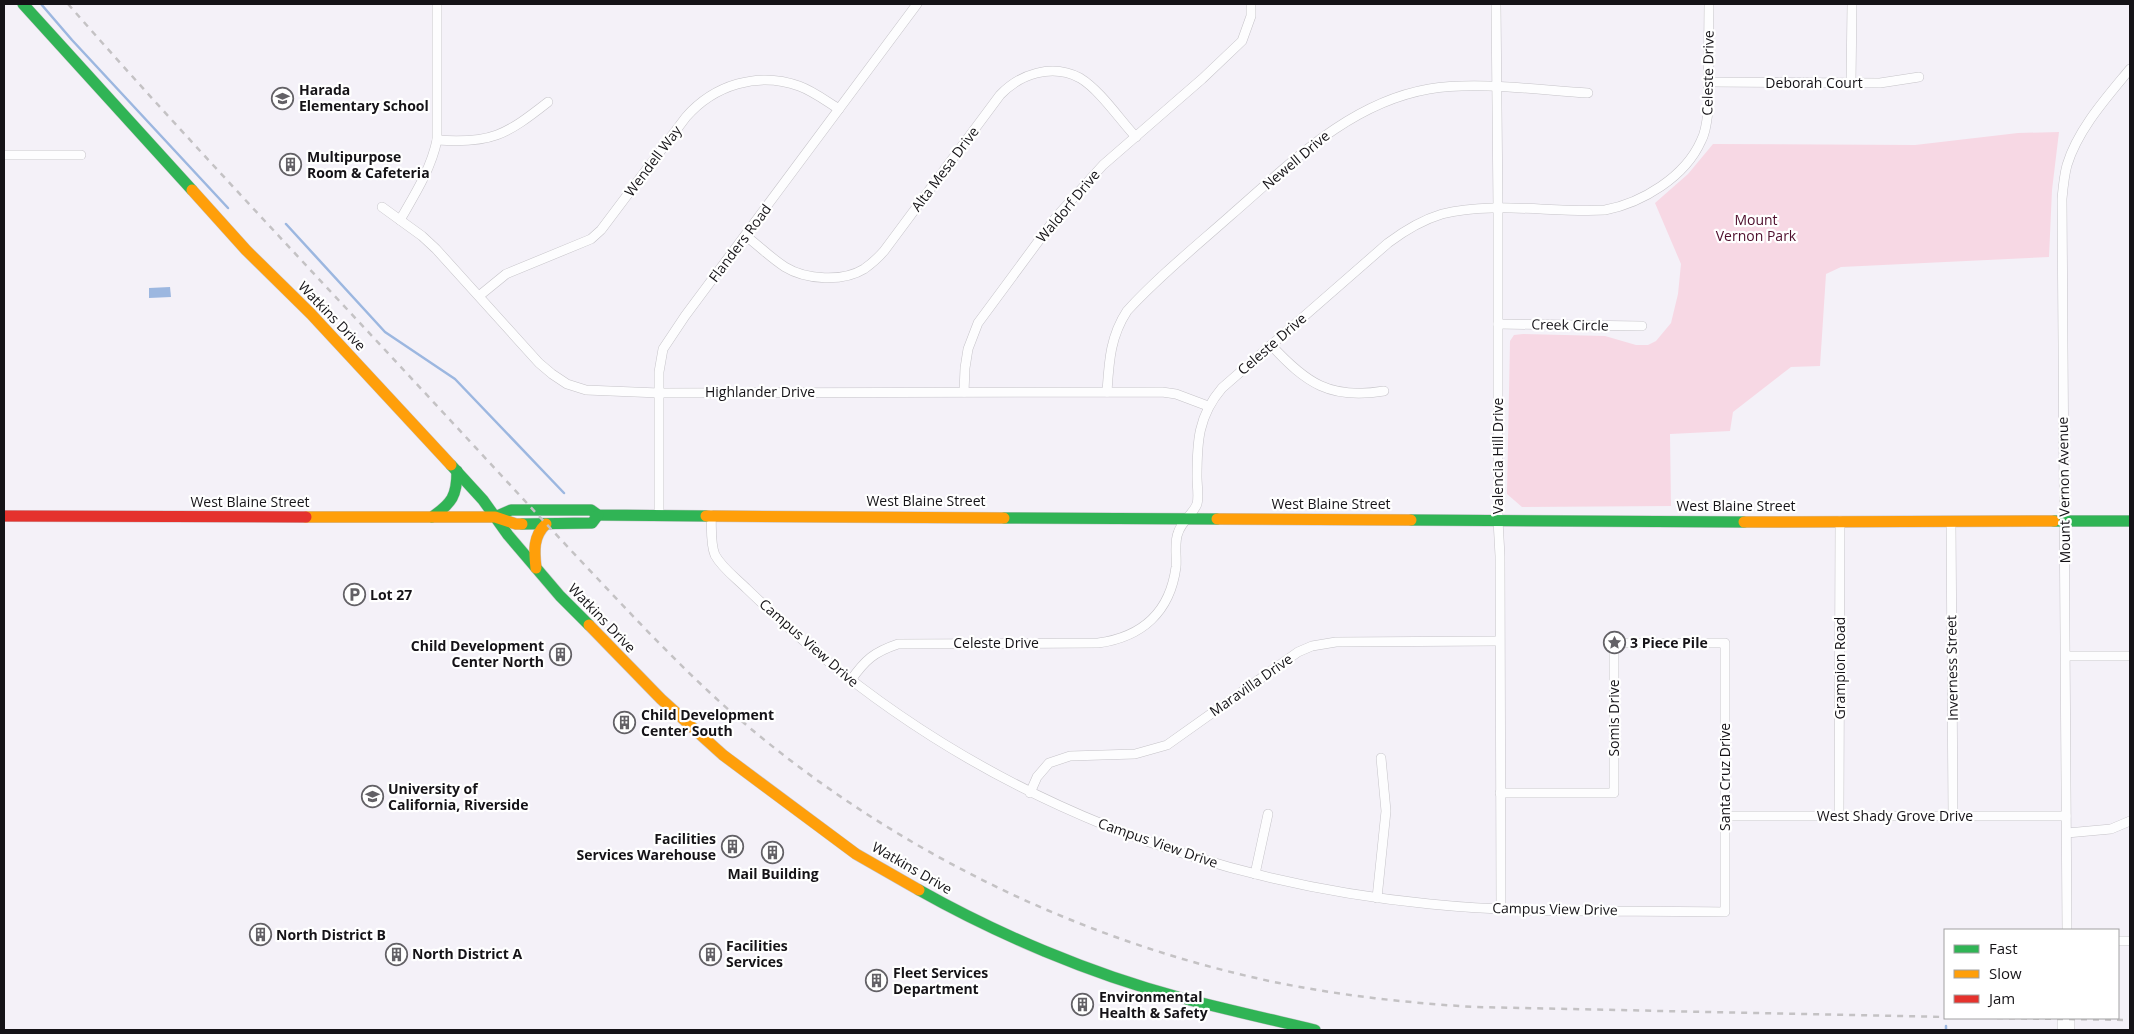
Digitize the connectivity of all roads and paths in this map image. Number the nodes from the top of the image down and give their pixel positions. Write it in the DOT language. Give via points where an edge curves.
graph roads {
  1 [pos="23,4"];
  2 [pos="437,4"];
  3 [pos="917,4"];
  4 [pos="1251,4"];
  5 [pos="1496,4"];
  6 [pos="1709,4"];
  7 [pos="1852,4"];
  8 [pos="2130,68"];
  9 [pos="1919,77"];
  10 [pos="1708,82"];
  11 [pos="1851,83"];
  12 [pos="1497,86"];
  13 [pos="1588,93"];
  14 [pos="548,102"];
  15 [pos="840,109"];
  16 [pos="1136,138"];
  17 [pos="437,140"];
  18 [pos="4,155"];
  19 [pos="81,155"];
  20 [pos="382,207"];
  21 [pos="1498,209"];
  22 [pos="400,220"];
  23 [pos="746,236"];
  24 [pos="479,296"];
  25 [pos="1498,324"];
  26 [pos="1642,326"];
  27 [pos="1271,345"];
  28 [pos="1384,391"];
  29 [pos="659,392"];
  30 [pos="964,392"];
  31 [pos="1107,392"];
  32 [pos="1208,406"];
  33 [pos="457,471"];
  34 [pos="660,514"];
  35 [pos="598,515"];
  36 [pos="711,515"];
  37 [pos="4,516"];
  38 [pos="432,517"];
  39 [pos="496,517"];
  40 [pos="1187,518"];
  41 [pos="1498,520"];
  42 [pos="1840,521"];
  43 [pos="1951,521"];
  44 [pos="2064,521"];
  45 [pos="2130,521"];
  46 [pos="546,524"];
  47 [pos="536,568"];
  48 [pos="1498,641"];
  49 [pos="1614,643"];
  50 [pos="2066,656"];
  51 [pos="2130,656"];
  52 [pos="851,680"];
  53 [pos="1381,758"];
  54 [pos="1030,793"];
  55 [pos="1500,793"];
  56 [pos="1268,814"];
  57 [pos="1724,816"];
  58 [pos="1840,816"];
  59 [pos="1953,816"];
  60 [pos="2066,816"];
  61 [pos="2130,821"];
  62 [pos="2067,833"];
  63 [pos="1255,874"];
  64 [pos="1377,898"];
  65 [pos="1501,909"];
  66 [pos="1725,912"];
  67 [pos="2067,929"];
  68 [pos="1316,1030"];
  1 -- 33 [label="street, Watkins Drive" via="233,235"];
  2 -- 17 [label="street"];
  3 -- 15 [label="street, Flanders Road"];
  4 -- 16 [label="street, Waldorf Drive" via="1251,16 1242,41"];
  5 -- 12 [label="street, Valencia Hill Drive"];
  6 -- 10 [label="street, Celeste Drive"];
  7 -- 11 [label="street"];
  8 -- 44 [label="street, Mount Vernon Avenue" via="2082,133 2067,165 2064,181"];
  9 -- 11 [label="street, Deborah Court" via="1880,83"];
  10 -- 11 [label="street, Deborah Court"];
  10 -- 21 [label="street, Celeste Drive" via="1708,111 1701,142 1679,171 1638,200 1605,210"];
  12 -- 13 [label="street, Newell Drive"];
  12 -- 21 [label="street, Valencia Hill Drive"];
  12 -- 31 [label="street, Newell Drive" via="1448,87 1394,98 1355,116 1314,144 1127,311 1115,332 1110,352"];
  14 -- 17 [label="street" via="524,121 491,138 462,142"];
  15 -- 23 [label="street, Flanders Road"];
  15 -- 24 [label="street, Wendell Way" via="810,91 778,80 734,84 719,90 696,105 591,239 506,274"];
  16 -- 23 [label="street, Alta Mesa Drive" via="1093,88 1080,78 1063,72 1032,74 1009,86 1000,95 884,251 864,269 835,277 801,274 786,268"];
  16 -- 30 [label="street, Waldorf Drive" via="1085,183 984,314 968,350"];
  17 -- 22 [label="street" via="424,178"];
  18 -- 19 [label="street"];
  20 -- 22 [label="street, Highlander Drive"];
  21 -- 25 [label="street, Valencia Hill Drive"];
  21 -- 27 [label="street, Celeste Drive" via="1440,214 1403,232"];
  22 -- 24 [label="street, Highlander Drive" via="422,236"];
  23 -- 29 [label="street, Flanders Road" via="664,349 660,358"];
  24 -- 29 [label="street, Highlander Drive" via="539,363 567,384 586,390"];
  25 -- 26 [label="street, Creek Circle"];
  25 -- 41 [label="street, Valencia Hill Drive"];
  27 -- 28 [label="street" via="1293,369 1319,386 1354,394"];
  27 -- 32 [label="street, Celeste Drive" via="1222,388"];
  29 -- 30 [label="street, Highlander Drive"];
  29 -- 34 [label="street, Flanders Road"];
  30 -- 31 [label="street, Highlander Drive"];
  31 -- 32 [label="street, Highlander Drive" via="1162,392"];
  32 -- 40 [label="street, Celeste Drive" via="1198,444 1197,504"];
  33 -- 38 [label="street" via="454,500"];
  33 -- 39 [label="street, Watkins Drive"];
  34 -- 35 [label="street, West Blaine Street"];
  34 -- 36 [label="street, West Blaine Street"];
  35 -- 39 [label="street, West Blaine Street" via="591,510 510,510"];
  35 -- 46 [label="street, West Blaine Street" via="592,523"];
  36 -- 40 [label="street, West Blaine Street"];
  36 -- 52 [label="street, Campus View Drive" via="714,554 724,568"];
  37 -- 38 [label="street, West Blaine Street"];
  38 -- 39 [label="street, West Blaine Street"];
  39 -- 46 [label="street, West Blaine Street" via="516,524"];
  39 -- 47 [label="street, Watkins Drive"];
  40 -- 41 [label="street, West Blaine Street"];
  40 -- 52 [label="street, Celeste Drive" via="1177,533 1175,576 1169,595 1161,610 1134,634 1098,643 898,644 867,660"];
  41 -- 42 [label="street, West Blaine Street"];
  41 -- 48 [label="street, Valencia Hill Drive"];
  42 -- 43 [label="street, West Blaine Street"];
  42 -- 58 [label="street, Grampion Road"];
  43 -- 44 [label="street, West Blaine Street"];
  43 -- 59 [label="street, Inverness Street"];
  44 -- 45 [label="street, West Blaine Street"];
  44 -- 50 [label="street, Mount Vernon Avenue"];
  46 -- 47 [label="street" via="535,539"];
  47 -- 68 [label="street, Watkins Drive" via="602,641 723,755 856,854 982,923 1078,964 1177,997"];
  48 -- 54 [label="street, Maravilla Drive" via="1336,642 1312,646 1285,660 1166,745 1135,754 1060,758 1049,762"];
  48 -- 55 [label="street, Valencia Hill Drive"];
  49 -- 55 [label="street, Somis Drive" via="1614,793"];
  49 -- 57 [label="street, Santa Cruz Drive" via="1724,643"];
  50 -- 51 [label="street"];
  50 -- 60 [label="street, Mount Vernon Avenue"];
  52 -- 54 [label="street, Campus View Drive" via="934,738"];
  53 -- 64 [label="street" via="1386,811"];
  54 -- 63 [label="street, Campus View Drive" via="1164,848"];
  55 -- 65 [label="street, Valencia Hill Drive"];
  56 -- 63 [label="street"];
  57 -- 58 [label="street, West Shady Grove Drive"];
  57 -- 66 [label="street, Santa Cruz Drive"];
  58 -- 59 [label="street, West Shady Grove Drive"];
  59 -- 60 [label="street, West Shady Grove Drive"];
  60 -- 62 [label="street, Mount Vernon Avenue"];
  61 -- 62 [label="street" via="2111,829"];
  62 -- 67 [label="street, Mount Vernon Avenue"];
  63 -- 64 [label="street, Campus View Drive"];
  64 -- 65 [label="street, Campus View Drive"];
  65 -- 66 [label="street, Campus View Drive"];
}
